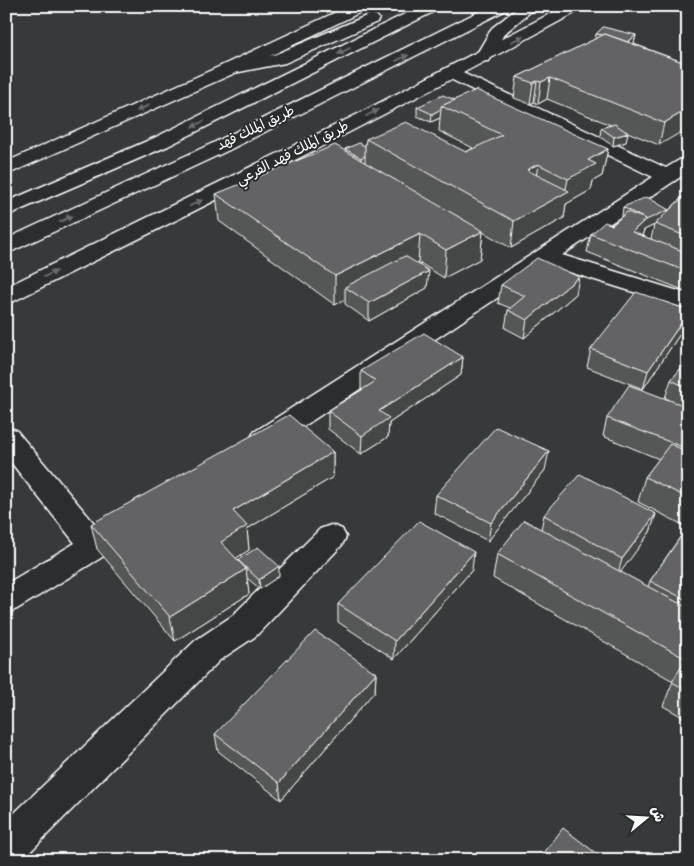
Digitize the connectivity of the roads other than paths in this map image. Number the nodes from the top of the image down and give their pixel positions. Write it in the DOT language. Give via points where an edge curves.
graph roads {
  1 [pos="362,6"];
  2 [pos="400,6"];
  3 [pos="434,6"];
  4 [pos="504,6"];
  5 [pos="530,6"];
  6 [pos="577,6"];
  7 [pos="483,57"];
  8 [pos="228,69"];
  9 [pos="452,73"];
  10 [pos="677,169"];
  11 [pos="6,170"];
  12 [pos="6,210"];
  13 [pos="6,247"];
  14 [pos="544,257"];
  15 [pos="6,296"];
  16 [pos="688,302"];
  17 [pos="6,437"];
  18 [pos="246,451"];
  19 [pos="146,515"];
  20 [pos="331,537"];
  21 [pos="95,546"];
  22 [pos="6,600"];
  23 [pos="9,850"];
  1 -- 8 [label="main road"];
  2 -- 8 [label="main road" via="279,59"];
  3 -- 12 [label="main road, طريق الملك فهد, one-way" via="161,142"];
  13 -- 4 [label="main road, طريق الملك فهد, one-way" via="218,148"];
  5 -- 7 [label="main road" via="498,31"];
  7 -- 6 [label="main road, طريق الملك فهد الفرعي, one-way"];
  7 -- 9 [label="main road, طريق الملك فهد الفرعي"];
  8 -- 11 [label="main road, one-way"];
  9 -- 10 [label="main road"];
  15 -- 9 [label="main road, طريق الملك فهد الفرعي, one-way"];
  10 -- 14 [label="main road"];
  14 -- 16 [label="main road"];
  14 -- 18 [label="main road"];
  17 -- 21 [label="main road"];
  19 -- 21 [label="main road"];
  20 -- 23 [label="main road" via="244,626 208,650"];
  21 -- 22 [label="main road"];
}
